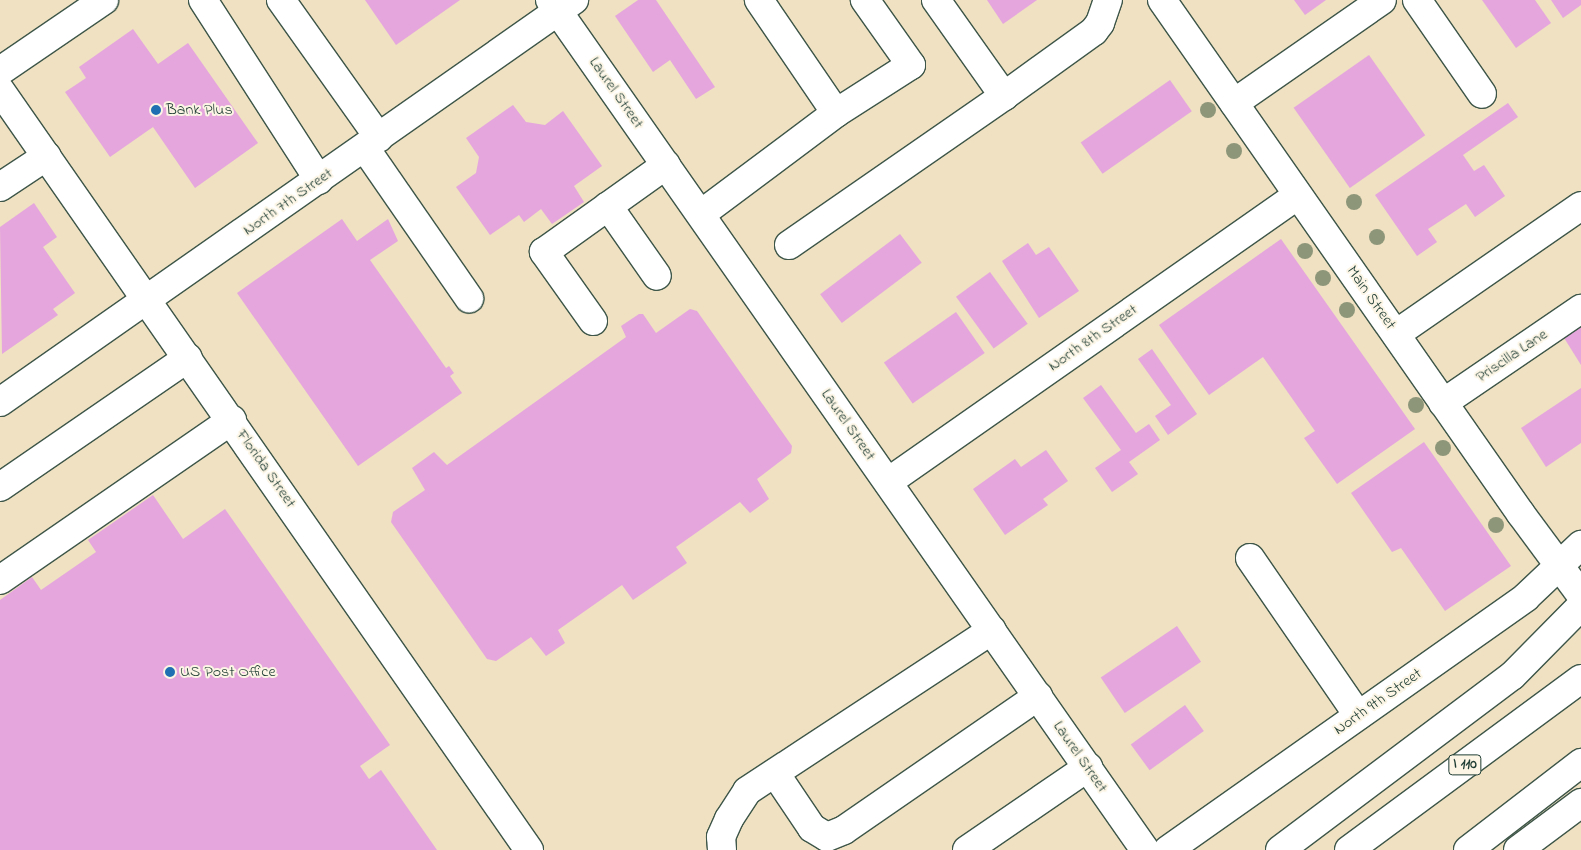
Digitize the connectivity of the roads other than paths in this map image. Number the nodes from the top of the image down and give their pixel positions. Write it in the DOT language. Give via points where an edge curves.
graph roads {
  1 [pos="104,0"];
  2 [pos="203,0"];
  3 [pos="281,0"];
  4 [pos="759,0"];
  5 [pos="865,0"];
  6 [pos="936,0"];
  7 [pos="1108,0"];
  8 [pos="1162,0"];
  9 [pos="1382,0"];
  10 [pos="1417,0"];
  11 [pos="561,4"];
  12 [pos="0,71"];
  13 [pos="0,90"];
  14 [pos="1482,94"];
  15 [pos="1004,96"];
  16 [pos="1234,103"];
  17 [pos="836,113"];
  18 [pos="372,143"];
  19 [pos="46,156"];
  20 [pos="666,165"];
  21 [pos="319,180"];
  22 [pos="0,187"];
  23 [pos="1298,194"];
  24 [pos="608,206"];
  25 [pos="1581,206"];
  26 [pos="701,214"];
  27 [pos="789,245"];
  28 [pos="657,276"];
  29 [pos="469,298"];
  30 [pos="148,301"];
  31 [pos="1581,309"];
  32 [pos="593,321"];
  33 [pos="1396,334"];
  34 [pos="188,358"];
  35 [pos="1,400"];
  36 [pos="1443,403"];
  37 [pos="232,420"];
  38 [pos="888,482"];
  39 [pos="0,488"];
  40 [pos="1581,545"];
  41 [pos="1250,558"];
  42 [pos="1559,567"];
  43 [pos="0,580"];
  44 [pos="1581,595"];
  45 [pos="1581,606"];
  46 [pos="992,630"];
  47 [pos="1581,679"];
  48 [pos="1038,696"];
  49 [pos="1358,715"];
  50 [pos="1581,763"];
  51 [pos="1088,767"];
  52 [pos="775,773"];
  53 [pos="1581,803"];
  54 [pos="529,850"];
  55 [pos="722,850"];
  56 [pos="966,850"];
  57 [pos="1145,850"];
  58 [pos="1168,850"];
  59 [pos="1280,850"];
  60 [pos="1350,850"];
  61 [pos="1468,850"];
  62 [pos="1518,850"];
  1 -- 12 [label="main road"];
  2 -- 21 [label="main road"];
  3 -- 18 [label="main road"];
  4 -- 17 [label="main road"];
  5 -- 17 [label="main road" via="911,65"];
  6 -- 15 [label="main road"];
  7 -- 15 [label="main road" via="1094,32"];
  8 -- 16 [label="main road, Main Street"];
  9 -- 16 [label="main road"];
  10 -- 14 [label="main road"];
  11 -- 18 [label="main road, North 7th Street"];
  11 -- 20 [label="main road, Laurel Street"];
  13 -- 19 [label="main road, Florida Street"];
  15 -- 27 [label="main road"];
  16 -- 23 [label="main road, Main Street"];
  17 -- 26 [label="main road"];
  18 -- 21 [label="main road, North 7th Street"];
  18 -- 29 [label="main road"];
  19 -- 22 [label="main road"];
  19 -- 30 [label="main road, Florida Street"];
  20 -- 24 [label="main road"];
  20 -- 26 [label="main road, Laurel Street"];
  21 -- 30 [label="main road, North 7th Street"];
  23 -- 33 [label="main road, Main Street"];
  23 -- 38 [label="main road, North 8th Street"];
  24 -- 28 [label="main road"];
  24 -- 32 [label="main road" via="544,252"];
  25 -- 33 [label="main road"];
  26 -- 38 [label="main road, Laurel Street"];
  30 -- 34 [label="main road, Florida Street"];
  30 -- 35 [label="main road, North 7th Street"];
  31 -- 36 [label="main road, Priscilla Lane"];
  33 -- 36 [label="main road, Main Street"];
  34 -- 37 [label="main road, Florida Street"];
  34 -- 39 [label="main road"];
  36 -- 42 [label="main road, Main Street"];
  37 -- 43 [label="main road"];
  37 -- 54 [label="main road, Florida Street"];
  38 -- 46 [label="main road, Laurel Street"];
  40 -- 42 [label="main road, North 9th Street"];
  41 -- 49 [label="main road"];
  42 -- 44 [label="main road, Main Street"];
  42 -- 49 [label="main road, North 9th Street" via="1526,597"];
  45 -- 59 [label="main road" via="1512,676"];
  46 -- 48 [label="main road, Laurel Street"];
  46 -- 52 [label="main road"];
  47 -- 60 [label="main road, I 110"];
  48 -- 51 [label="main road, Laurel Street"];
  48 -- 52 [label="main road" via="844,830 827,837 812,828"];
  49 -- 58 [label="main road, North 9th Street"];
  50 -- 61 [label="main road"];
  51 -- 56 [label="main road"];
  51 -- 57 [label="main road, Laurel Street"];
  52 -- 55 [label="main road" via="747,791 721,837"];
  53 -- 62 [label="main road"];
}
